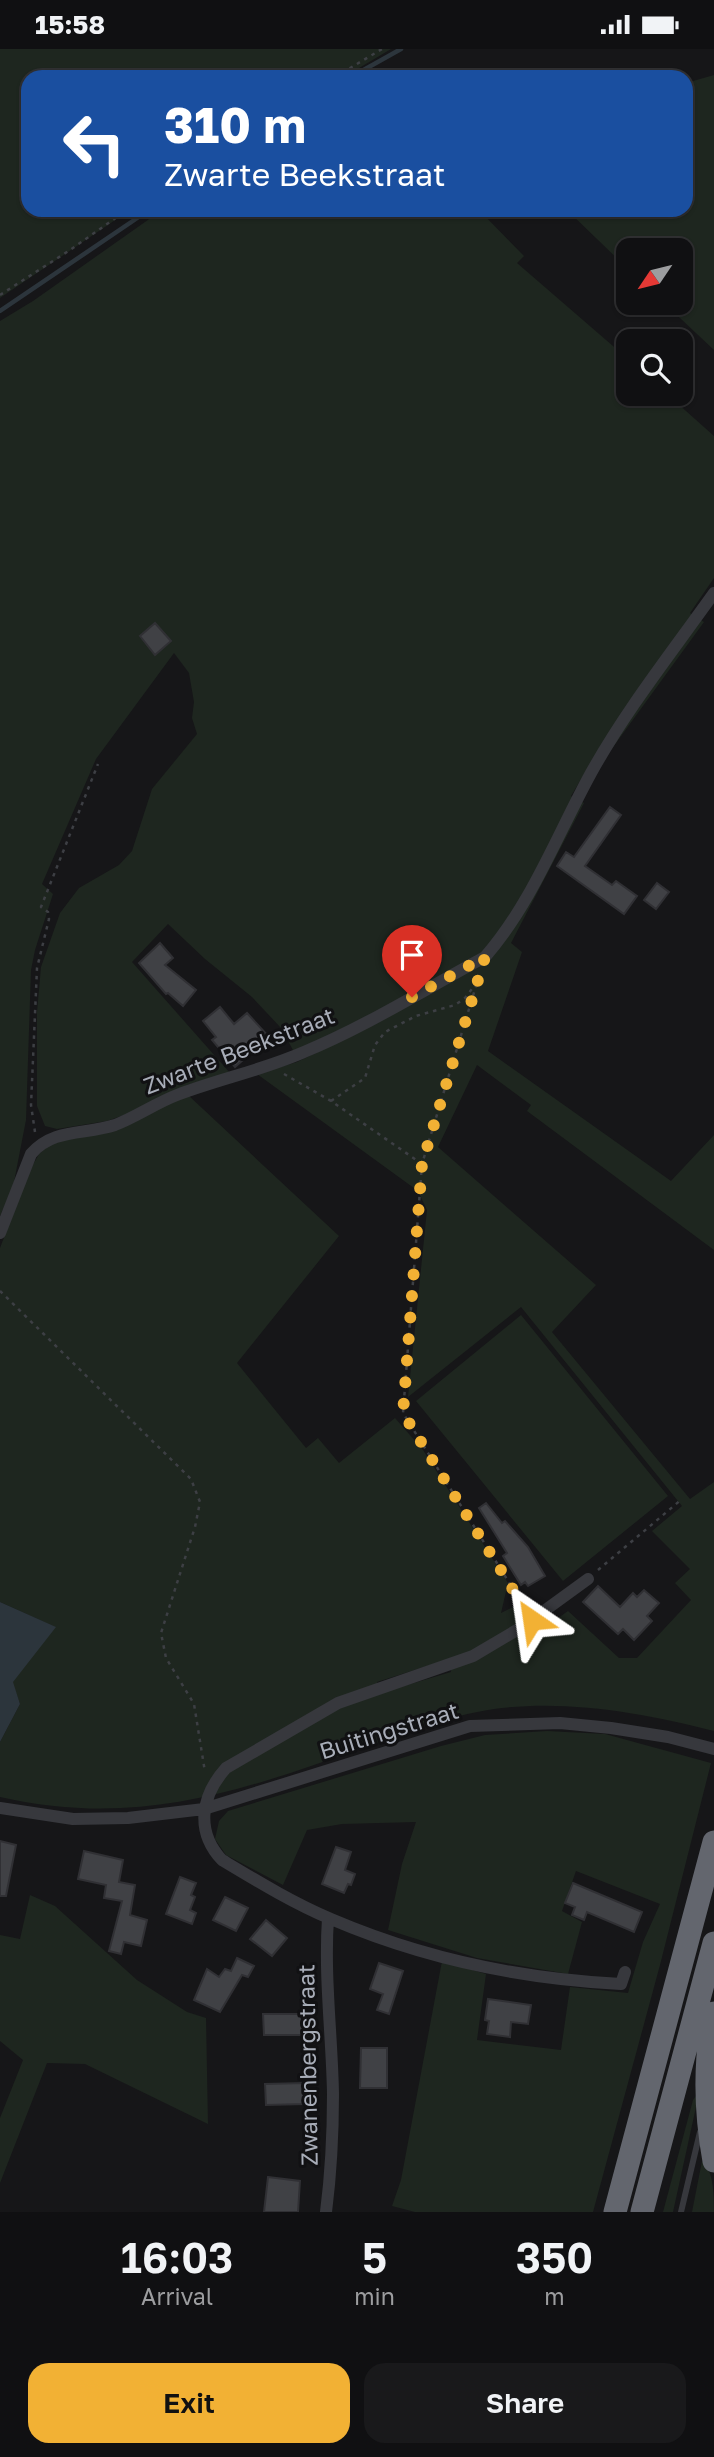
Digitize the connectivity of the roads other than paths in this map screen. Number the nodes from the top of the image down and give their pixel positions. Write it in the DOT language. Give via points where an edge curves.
graph roads {
  1 [pos="714,593"];
  2 [pos="0,1233"];
  3 [pos="588,1579"];
  4 [pos="714,1749"];
  5 [pos="206,1803"];
  6 [pos="0,1808"];
  7 [pos="714,1842"];
  8 [pos="328,1918"];
  9 [pos="714,1943"];
  10 [pos="625,1972"];
  11 [pos="714,2013"];
  12 [pos="707,2100"];
  13 [pos="714,2161"];
  14 [pos="326,2212"];
  15 [pos="615,2212"];
  16 [pos="642,2212"];
  17 [pos="681,2212"];
  1 -- 2 [label="street, Zwarte Beekstraat" via="611,739 526,900 485,957 340,1036 270,1066 176,1095 114,1125 60,1135 39,1146 26,1165"];
  3 -- 5 [label="street" via="472,1657 338,1703 226,1767 214,1781"];
  4 -- 5 [label="street, Buitingstraat" via="668,1737 560,1723 470,1726"];
  5 -- 6 [label="street, Buitingstraat" via="128,1818 73,1819"];
  5 -- 8 [label="street" via="205,1829 222,1860"];
  7 -- 15 [label="highway"];
  8 -- 10 [label="street" via="377,1937 511,1972 621,1984"];
  8 -- 14 [label="street, Zwanenbergstraat" via="333,2095"];
  9 -- 16 [label="highway"];
  11 -- 12 [label="highway"];
  12 -- 13 [label="highway"];
  12 -- 17 [label="lane"];
}
